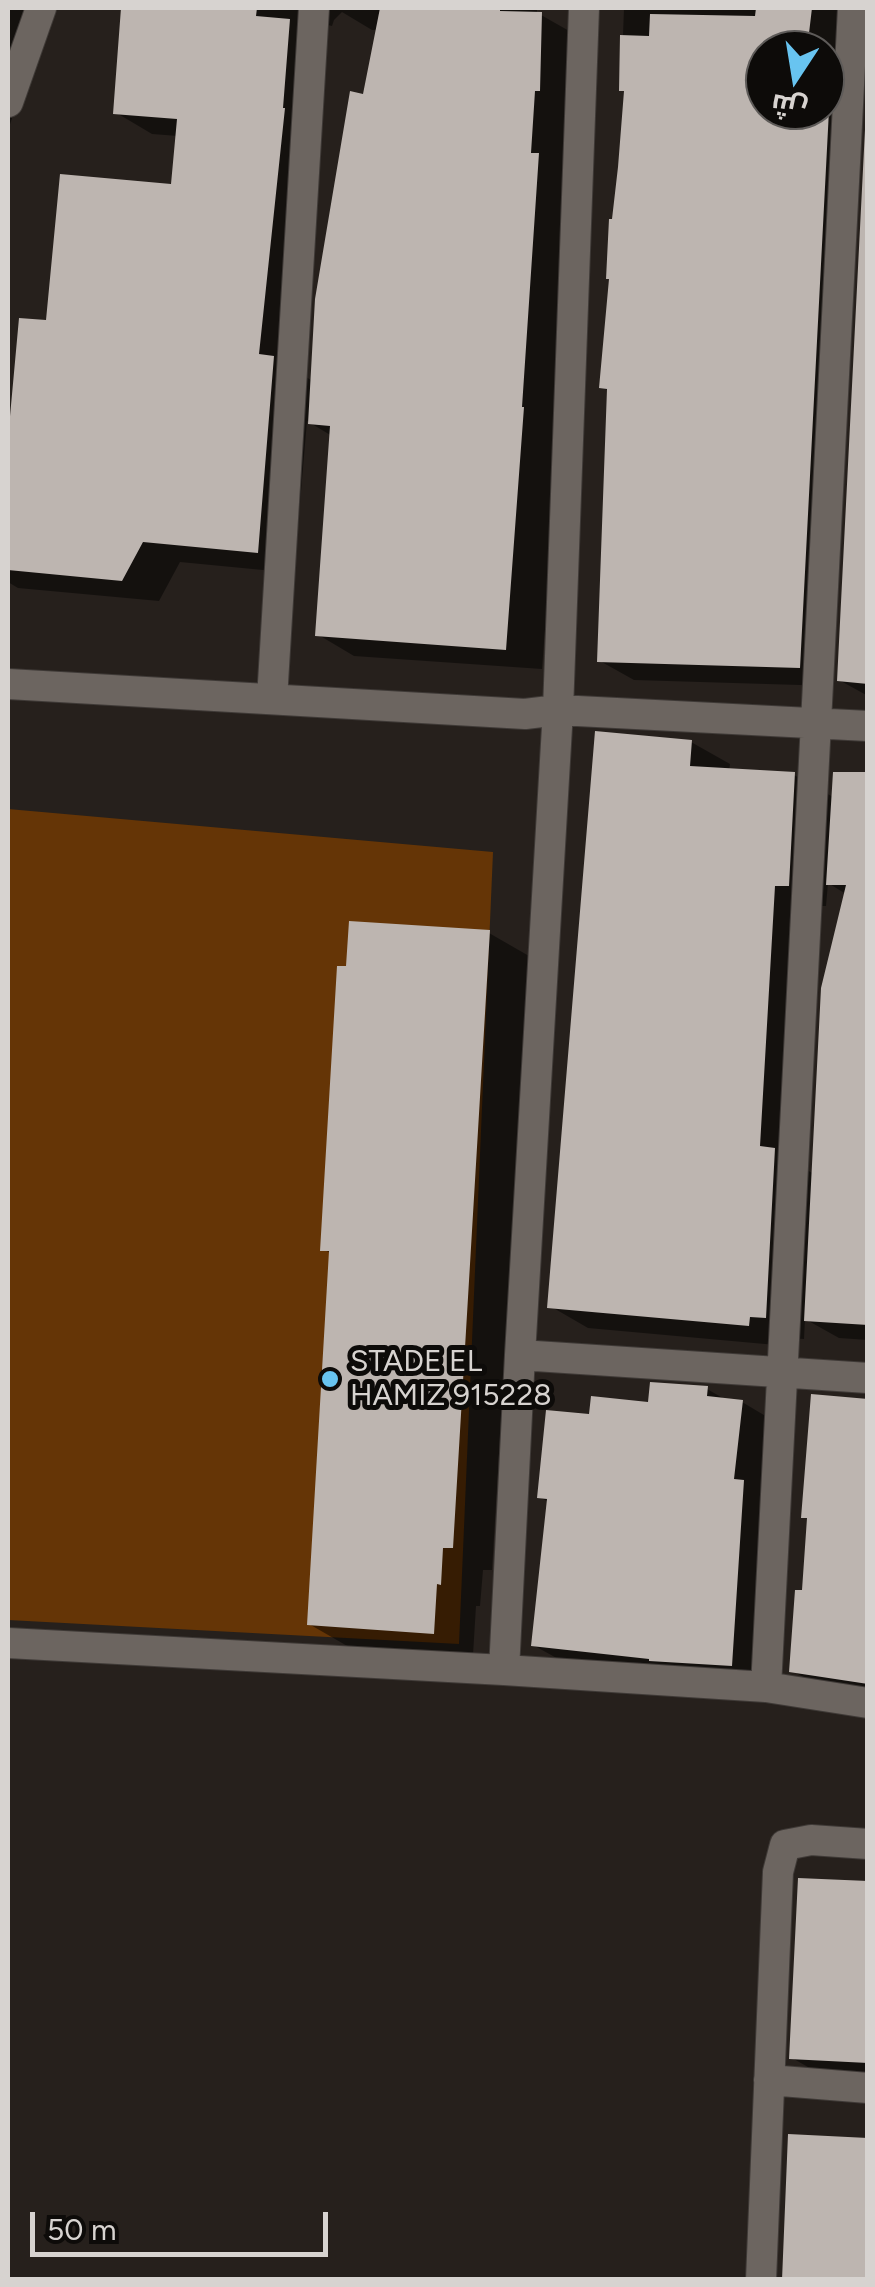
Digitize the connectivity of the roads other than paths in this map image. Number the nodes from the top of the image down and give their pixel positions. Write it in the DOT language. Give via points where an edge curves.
graph roads {
  1 [pos="42,8"];
  2 [pos="314,8"];
  3 [pos="584,8"];
  4 [pos="853,8"];
  5 [pos="8,102"];
  6 [pos="8,684"];
  7 [pos="272,699"];
  8 [pos="558,710"];
  9 [pos="817,722"];
  10 [pos="868,726"];
  11 [pos="520,1355"];
  12 [pos="784,1372"];
  13 [pos="868,1378"];
  14 [pos="8,1643"];
  15 [pos="504,1670"];
  16 [pos="766,1687"];
  17 [pos="868,1703"];
  18 [pos="868,1844"];
  19 [pos="770,2080"];
  20 [pos="868,2088"];
  21 [pos="762,2280"];
  1 -- 5 [label="street"];
  2 -- 7 [label="street"];
  3 -- 8 [label="street"];
  4 -- 9 [label="street"];
  6 -- 7 [label="street"];
  7 -- 8 [label="street" via="525,714"];
  8 -- 9 [label="street"];
  8 -- 11 [label="street"];
  9 -- 10 [label="street"];
  9 -- 12 [label="street"];
  11 -- 12 [label="street"];
  11 -- 15 [label="street"];
  12 -- 13 [label="street"];
  12 -- 16 [label="street"];
  14 -- 15 [label="street"];
  15 -- 16 [label="street"];
  16 -- 17 [label="street"];
  18 -- 19 [label="street" via="786,1845 778,1872"];
  19 -- 20 [label="street"];
  19 -- 21 [label="street"];
}
